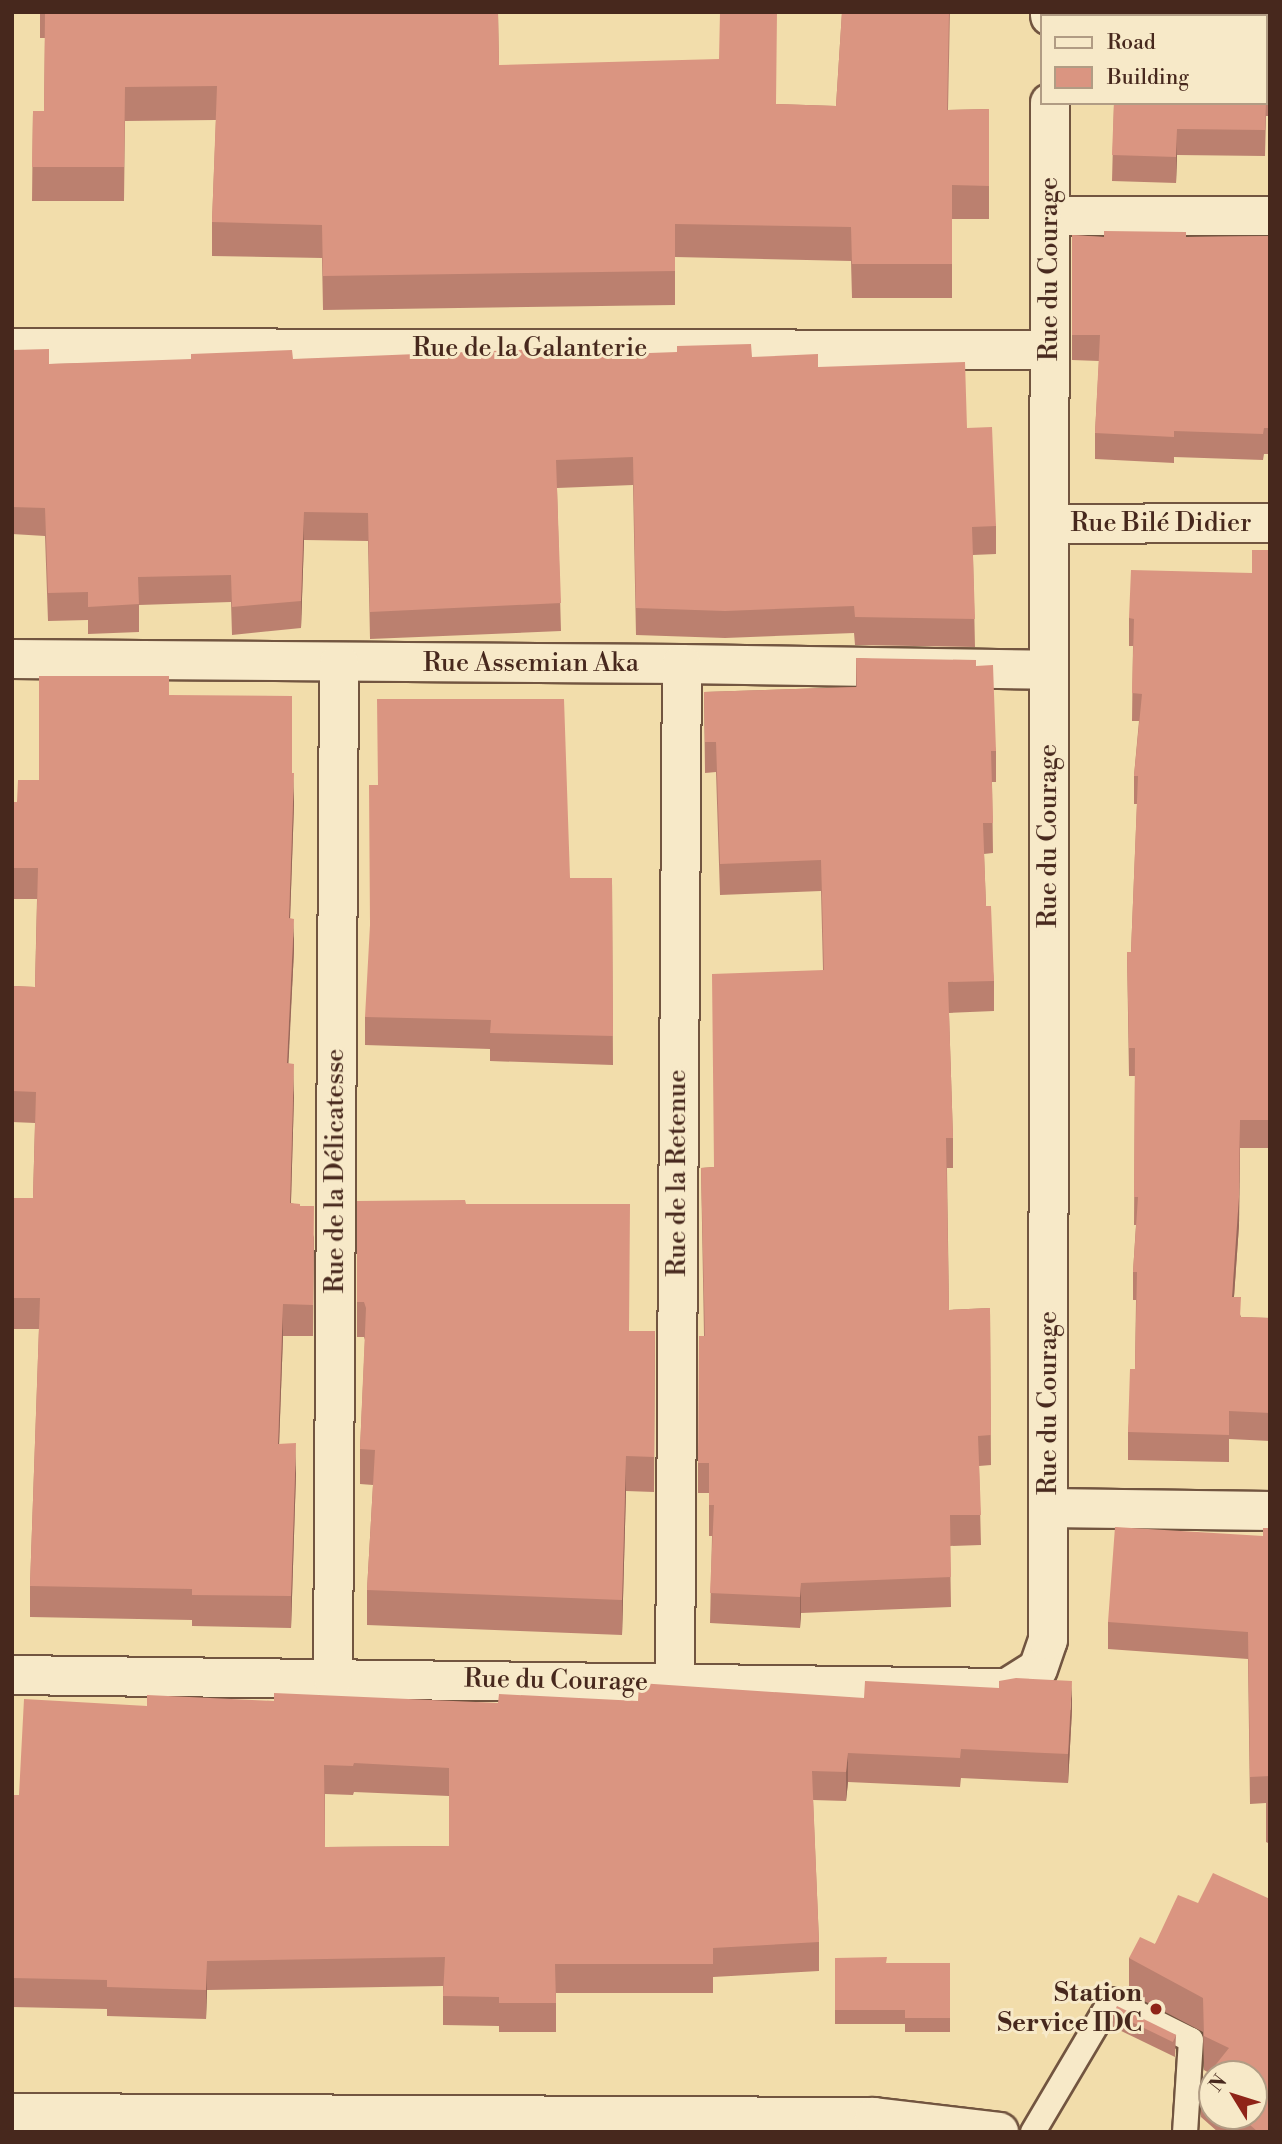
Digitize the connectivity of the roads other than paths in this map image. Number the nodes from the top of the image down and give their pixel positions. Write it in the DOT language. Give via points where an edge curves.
graph roads {
  1 [pos="1050,105"];
  2 [pos="1051,216"];
  3 [pos="1270,216"];
  4 [pos="12,348"];
  5 [pos="1049,350"];
  6 [pos="1270,523"];
  7 [pos="1051,524"];
  8 [pos="12,659"];
  9 [pos="339,663"];
  10 [pos="682,664"];
  11 [pos="1049,670"];
  12 [pos="1049,1508"];
  13 [pos="1270,1511"];
  14 [pos="12,1675"];
  15 [pos="333,1678"];
  16 [pos="675,1682"];
  17 [pos="12,2113"];
  18 [pos="999,2132"];
  19 [pos="1033,2132"];
  20 [pos="1185,2132"];
  1 -- 2 [label="street, Rue du Courage"];
  2 -- 3 [label="street"];
  2 -- 5 [label="street, Rue du Courage"];
  4 -- 5 [label="street, Rue de la Galanterie"];
  5 -- 7 [label="street, Rue du Courage"];
  6 -- 7 [label="street, Rue Bilé Didier"];
  7 -- 11 [label="street, Rue du Courage"];
  8 -- 9 [label="street, Rue Assemian Aka"];
  9 -- 10 [label="street, Rue Assemian Aka"];
  9 -- 15 [label="street, Rue de la Délicatesse"];
  10 -- 11 [label="street, Rue Assemian Aka"];
  10 -- 16 [label="street, Rue de la Retenue"];
  11 -- 12 [label="street, Rue du Courage"];
  12 -- 13 [label="street"];
  12 -- 16 [label="street, Rue du Courage" via="1048,1640 1038,1669 1007,1688"];
  14 -- 15 [label="street, Rue du Courage"];
  15 -- 16 [label="street, Rue du Courage"];
  17 -- 18 [label="street" via="874,2117"];
  19 -- 20 [label="lane" via="1111,2000 1191,2040"];
}
